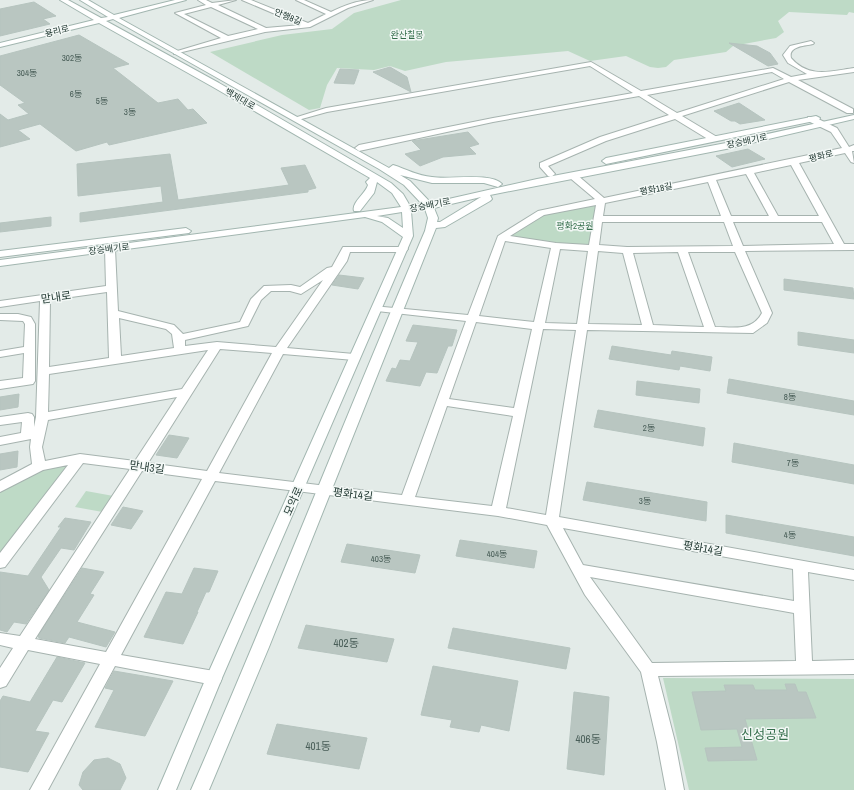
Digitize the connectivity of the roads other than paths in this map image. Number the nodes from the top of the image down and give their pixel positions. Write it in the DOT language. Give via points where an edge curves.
graph roads {
  1 [pos="63,0"];
  2 [pos="83,0"];
  3 [pos="183,0"];
  4 [pos="202,0"];
  5 [pos="233,0"];
  6 [pos="246,0"];
  7 [pos="309,0"];
  8 [pos="370,0"];
  9 [pos="300,1"];
  10 [pos="211,5"];
  11 [pos="331,14"];
  12 [pos="114,17"];
  13 [pos="99,20"];
  14 [pos="308,26"];
  15 [pos="265,30"];
  16 [pos="227,38"];
  17 [pos="812,44"];
  18 [pos="0,45"];
  19 [pos="176,53"];
  20 [pos="852,72"];
  21 [pos="816,76"];
  22 [pos="790,79"];
  23 [pos="640,94"];
  24 [pos="853,113"];
  25 [pos="677,116"];
  26 [pos="298,118"];
  27 [pos="811,119"];
  28 [pos="823,125"];
  29 [pos="714,139"];
  30 [pos="337,140"];
  31 [pos="359,148"];
  32 [pos="850,149"];
  33 [pos="854,160"];
  34 [pos="794,162"];
  35 [pos="749,171"];
  36 [pos="551,174"];
  37 [pos="573,176"];
  38 [pos="711,178"];
  39 [pos="376,179"];
  40 [pos="498,184"];
  41 [pos="484,194"];
  42 [pos="601,200"];
  43 [pos="427,202"];
  44 [pos="406,206"];
  45 [pos="360,212"];
  46 [pos="597,219"];
  47 [pos="727,219"];
  48 [pos="775,219"];
  49 [pos="825,219"];
  50 [pos="432,225"];
  51 [pos="408,236"];
  52 [pos="501,238"];
  53 [pos="556,246"];
  54 [pos="854,247"];
  55 [pos="593,248"];
  56 [pos="840,248"];
  57 [pos="110,249"];
  58 [pos="403,249"];
  59 [pos="627,250"];
  60 [pos="739,250"];
  61 [pos="683,251"];
  62 [pos="0,254"];
  63 [pos="0,263"];
  64 [pos="339,265"];
  65 [pos="111,288"];
  66 [pos="45,298"];
  67 [pos="0,304"];
  68 [pos="377,308"];
  69 [pos="398,310"];
  70 [pos="112,313"];
  71 [pos="0,317"];
  72 [pos="472,319"];
  73 [pos="539,326"];
  74 [pos="582,327"];
  75 [pos="649,329"];
  76 [pos="711,330"];
  77 [pos="178,338"];
  78 [pos="217,345"];
  79 [pos="30,349"];
  80 [pos="280,349"];
  81 [pos="180,350"];
  82 [pos="0,354"];
  83 [pos="354,357"];
  84 [pos="115,360"];
  85 [pos="43,371"];
  86 [pos="0,385"];
  87 [pos="187,392"];
  88 [pos="442,402"];
  89 [pos="520,413"];
  90 [pos="42,417"];
  91 [pos="0,422"];
  92 [pos="0,441"];
  93 [pos="80,458"];
  94 [pos="40,466"];
  95 [pos="139,466"];
  96 [pos="211,476"];
  97 [pos="0,487"];
  98 [pos="299,488"];
  99 [pos="325,491"];
  100 [pos="407,500"];
  101 [pos="498,511"];
  102 [pos="552,521"];
  103 [pos="0,564"];
  104 [pos="800,565"];
  105 [pos="579,570"];
  106 [pos="854,575"];
  107 [pos="801,608"];
  108 [pos="0,639"];
  109 [pos="24,644"];
  110 [pos="110,660"];
  111 [pos="854,667"];
  112 [pos="804,668"];
  113 [pos="648,670"];
  114 [pos="214,678"];
  115 [pos="0,681"];
  116 [pos="39,790"];
  117 [pos="167,790"];
  118 [pos="200,790"];
  119 [pos="675,790"];
  1 -- 13 [label="street, 백제대로"];
  2 -- 12 [label="street, 백제대로"];
  3 -- 12 [label="street, 용리로"];
  4 -- 10 [label="street, 안행8길"];
  5 -- 10 [label="street"];
  6 -- 14 [label="street, 안행8길"];
  7 -- 9 [label="street"];
  8 -- 11 [label="street, 안행8길"];
  9 -- 11 [label="street"];
  10 -- 15 [label="street, 안행8길"];
  10 -- 16 [label="street" via="178,13"];
  11 -- 14 [label="street, 안행8길"];
  12 -- 13 [label="street, 용리로"];
  12 -- 19 [label="street, 백제대로"];
  13 -- 18 [label="street, 용리로"];
  13 -- 39 [label="street, 백제대로"];
  14 -- 15 [label="street, 안행8길"];
  15 -- 16 [label="street, 안행8길"];
  16 -- 19 [label="street, 안행8길"];
  17 -- 21 [label="street" via="792,47 787,56 791,62"];
  19 -- 26 [label="street, 백제대로"];
  20 -- 21 [label="street"];
  21 -- 22 [label="street"];
  22 -- 23 [label="street" via="773,70"];
  22 -- 24 [label="street"];
  22 -- 25 [label="street"];
  23 -- 25 [label="street"];
  23 -- 26 [label="street" via="590,64 326,110"];
  23 -- 31 [label="street" via="493,120"];
  24 -- 27 [label="street, 장승배기로"];
  24 -- 28 [label="street, 장승배기로"];
  25 -- 29 [label="street"];
  25 -- 36 [label="street" via="603,139 543,165"];
  26 -- 30 [label="street, 백제대로"];
  27 -- 28 [label="street, 평화로"];
  27 -- 29 [label="street, 장승배기로"];
  28 -- 32 [label="street, 평화로" via="834,130"];
  28 -- 37 [label="street, 장승배기로"];
  29 -- 36 [label="street, 장승배기로"];
  30 -- 31 [label="street" via="344,140"];
  30 -- 43 [label="street, 백제대로" via="407,183"];
  31 -- 40 [label="street" via="400,172 454,182 492,180"];
  32 -- 33 [label="street, 평화로"];
  32 -- 34 [label="street, 평화로"];
  34 -- 35 [label="street, 평화18길"];
  34 -- 49 [label="street"];
  35 -- 38 [label="street, 평화18길"];
  35 -- 48 [label="street"];
  36 -- 40 [label="street, 장승배기로"];
  37 -- 41 [label="street, 장승배기로"];
  37 -- 42 [label="street"];
  38 -- 42 [label="street, 평화18길"];
  38 -- 47 [label="street"];
  39 -- 44 [label="street, 백제대로" via="401,195"];
  39 -- 45 [label="street" via="370,182 373,184 372,190 358,205"];
  40 -- 43 [label="street, 장승배기로"];
  41 -- 43 [label="street, 장승배기로"];
  41 -- 50 [label="street" via="487,199 442,225"];
  42 -- 46 [label="street"];
  42 -- 52 [label="street, 평화18길" via="541,213"];
  43 -- 44 [label="street, 장승배기로"];
  43 -- 50 [label="street" via="433,218"];
  44 -- 45 [label="street, 장승배기로"];
  44 -- 51 [label="street, 모악로"];
  45 -- 51 [label="street" via="385,220"];
  45 -- 57 [label="street, 장승배기로"];
  45 -- 62 [label="street, 장승배기로"];
  46 -- 47 [label="street"];
  46 -- 55 [label="street"];
  47 -- 48 [label="street"];
  47 -- 60 [label="street"];
  48 -- 49 [label="street"];
  49 -- 56 [label="street"];
  50 -- 69 [label="street"];
  51 -- 58 [label="street, 모악로"];
  52 -- 53 [label="street"];
  52 -- 72 [label="street"];
  53 -- 55 [label="street"];
  53 -- 73 [label="street"];
  54 -- 56 [label="street"];
  55 -- 59 [label="street"];
  55 -- 74 [label="street"];
  56 -- 60 [label="street"];
  57 -- 63 [label="street, 장승배기로"];
  57 -- 65 [label="street"];
  58 -- 64 [label="street" via="346,249"];
  58 -- 68 [label="street, 모악로"];
  59 -- 61 [label="street"];
  59 -- 75 [label="street"];
  60 -- 61 [label="street"];
  60 -- 76 [label="street" via="767,312 763,321 749,331"];
  61 -- 76 [label="street"];
  64 -- 77 [label="street" via="301,291 291,288 268,288 256,299 244,324"];
  64 -- 80 [label="street"];
  65 -- 66 [label="street, 맏내로"];
  65 -- 70 [label="street"];
  66 -- 67 [label="street, 맏내로"];
  66 -- 85 [label="street"];
  68 -- 69 [label="street"];
  68 -- 83 [label="street, 모악로"];
  69 -- 72 [label="street"];
  69 -- 99 [label="street"];
  70 -- 77 [label="street" via="170,327 177,333"];
  70 -- 84 [label="street"];
  71 -- 79 [label="street" via="18,316 27,319 30,324"];
  72 -- 73 [label="street"];
  72 -- 88 [label="street"];
  73 -- 74 [label="street"];
  73 -- 89 [label="street"];
  74 -- 75 [label="street"];
  74 -- 102 [label="street"];
  75 -- 76 [label="street"];
  77 -- 81 [label="street"];
  78 -- 80 [label="street"];
  78 -- 81 [label="street"];
  78 -- 87 [label="street"];
  79 -- 82 [label="street"];
  79 -- 86 [label="street" via="29,381"];
  80 -- 83 [label="street"];
  80 -- 96 [label="street"];
  81 -- 84 [label="street"];
  83 -- 98 [label="street, 모악로"];
  84 -- 85 [label="street"];
  85 -- 90 [label="street"];
  87 -- 90 [label="street"];
  87 -- 95 [label="street"];
  88 -- 89 [label="street"];
  88 -- 100 [label="street"];
  89 -- 101 [label="street"];
  90 -- 94 [label="street" via="36,447"];
  91 -- 92 [label="street" via="28,417 27,436"];
  93 -- 94 [label="street, 맏내3길"];
  93 -- 95 [label="street, 맏내3길"];
  93 -- 103 [label="street"];
  94 -- 97 [label="street, 맏내3길"];
  95 -- 96 [label="street, 맏내3길"];
  95 -- 109 [label="street"];
  96 -- 98 [label="street, 맏내3길"];
  96 -- 110 [label="street"];
  98 -- 99 [label="street, 평화14길"];
  98 -- 114 [label="street, 모악로"];
  99 -- 100 [label="street, 평화14길"];
  99 -- 118 [label="street"];
  100 -- 101 [label="street, 평화14길"];
  101 -- 102 [label="street, 평화14길"];
  102 -- 104 [label="street, 평화14길"];
  102 -- 105 [label="street"];
  104 -- 106 [label="street, 평화14길"];
  104 -- 107 [label="street"];
  105 -- 107 [label="street"];
  105 -- 113 [label="street" via="590,591"];
  107 -- 112 [label="street"];
  108 -- 109 [label="street"];
  109 -- 110 [label="street"];
  109 -- 115 [label="street"];
  110 -- 114 [label="street"];
  110 -- 116 [label="street"];
  111 -- 112 [label="street"];
  112 -- 113 [label="street"];
  113 -- 119 [label="street"];
  114 -- 117 [label="street, 모악로"];
}
